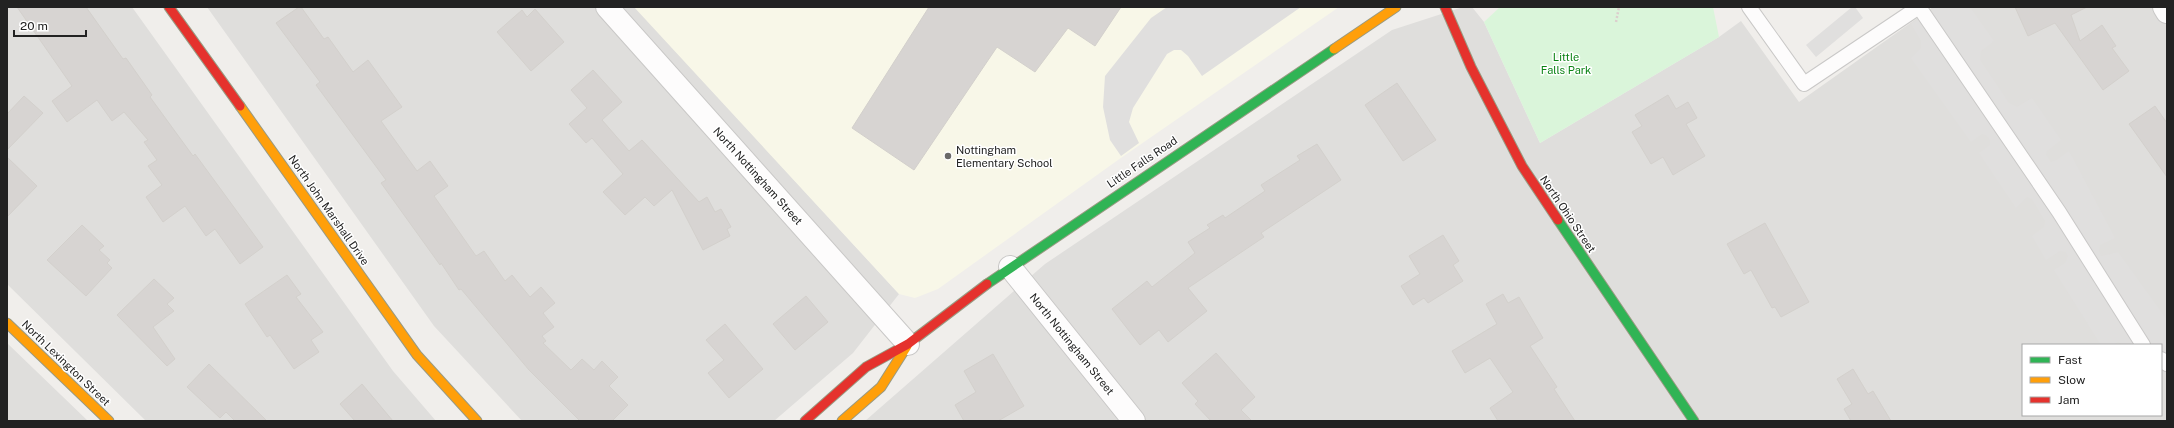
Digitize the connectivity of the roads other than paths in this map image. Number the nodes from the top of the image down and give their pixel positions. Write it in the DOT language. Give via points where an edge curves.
graph roads {
  1 [pos="169,7"];
  2 [pos="607,7"];
  3 [pos="1396,7"];
  4 [pos="1445,7"];
  5 [pos="1749,7"];
  6 [pos="2164,7"];
  7 [pos="2167,12"];
  8 [pos="1010,267"];
  9 [pos="7,323"];
  10 [pos="908,344"];
  11 [pos="2142,344"];
  12 [pos="109,421"];
  13 [pos="477,421"];
  14 [pos="805,421"];
  15 [pos="842,421"];
  16 [pos="1134,421"];
  17 [pos="1694,421"];
  1 -- 13 [label="street, North John Marshall Drive" via="417,355"];
  2 -- 10 [label="street, North Nottingham Street"];
  3 -- 8 [label="street, Little Falls Road"];
  4 -- 17 [label="street, North Ohio Street" via="1471,66 1522,166"];
  5 -- 11 [label="lane" via="1804,84 1919,7 2059,212"];
  6 -- 7 [label="street"];
  8 -- 10 [label="street, Little Falls Road"];
  8 -- 16 [label="street, North Nottingham Street"];
  9 -- 12 [label="street, North Lexington Street"];
  10 -- 14 [label="street, Little Falls Road" via="866,367"];
  10 -- 15 [label="street, Little Falls Road" via="881,387"];
}
